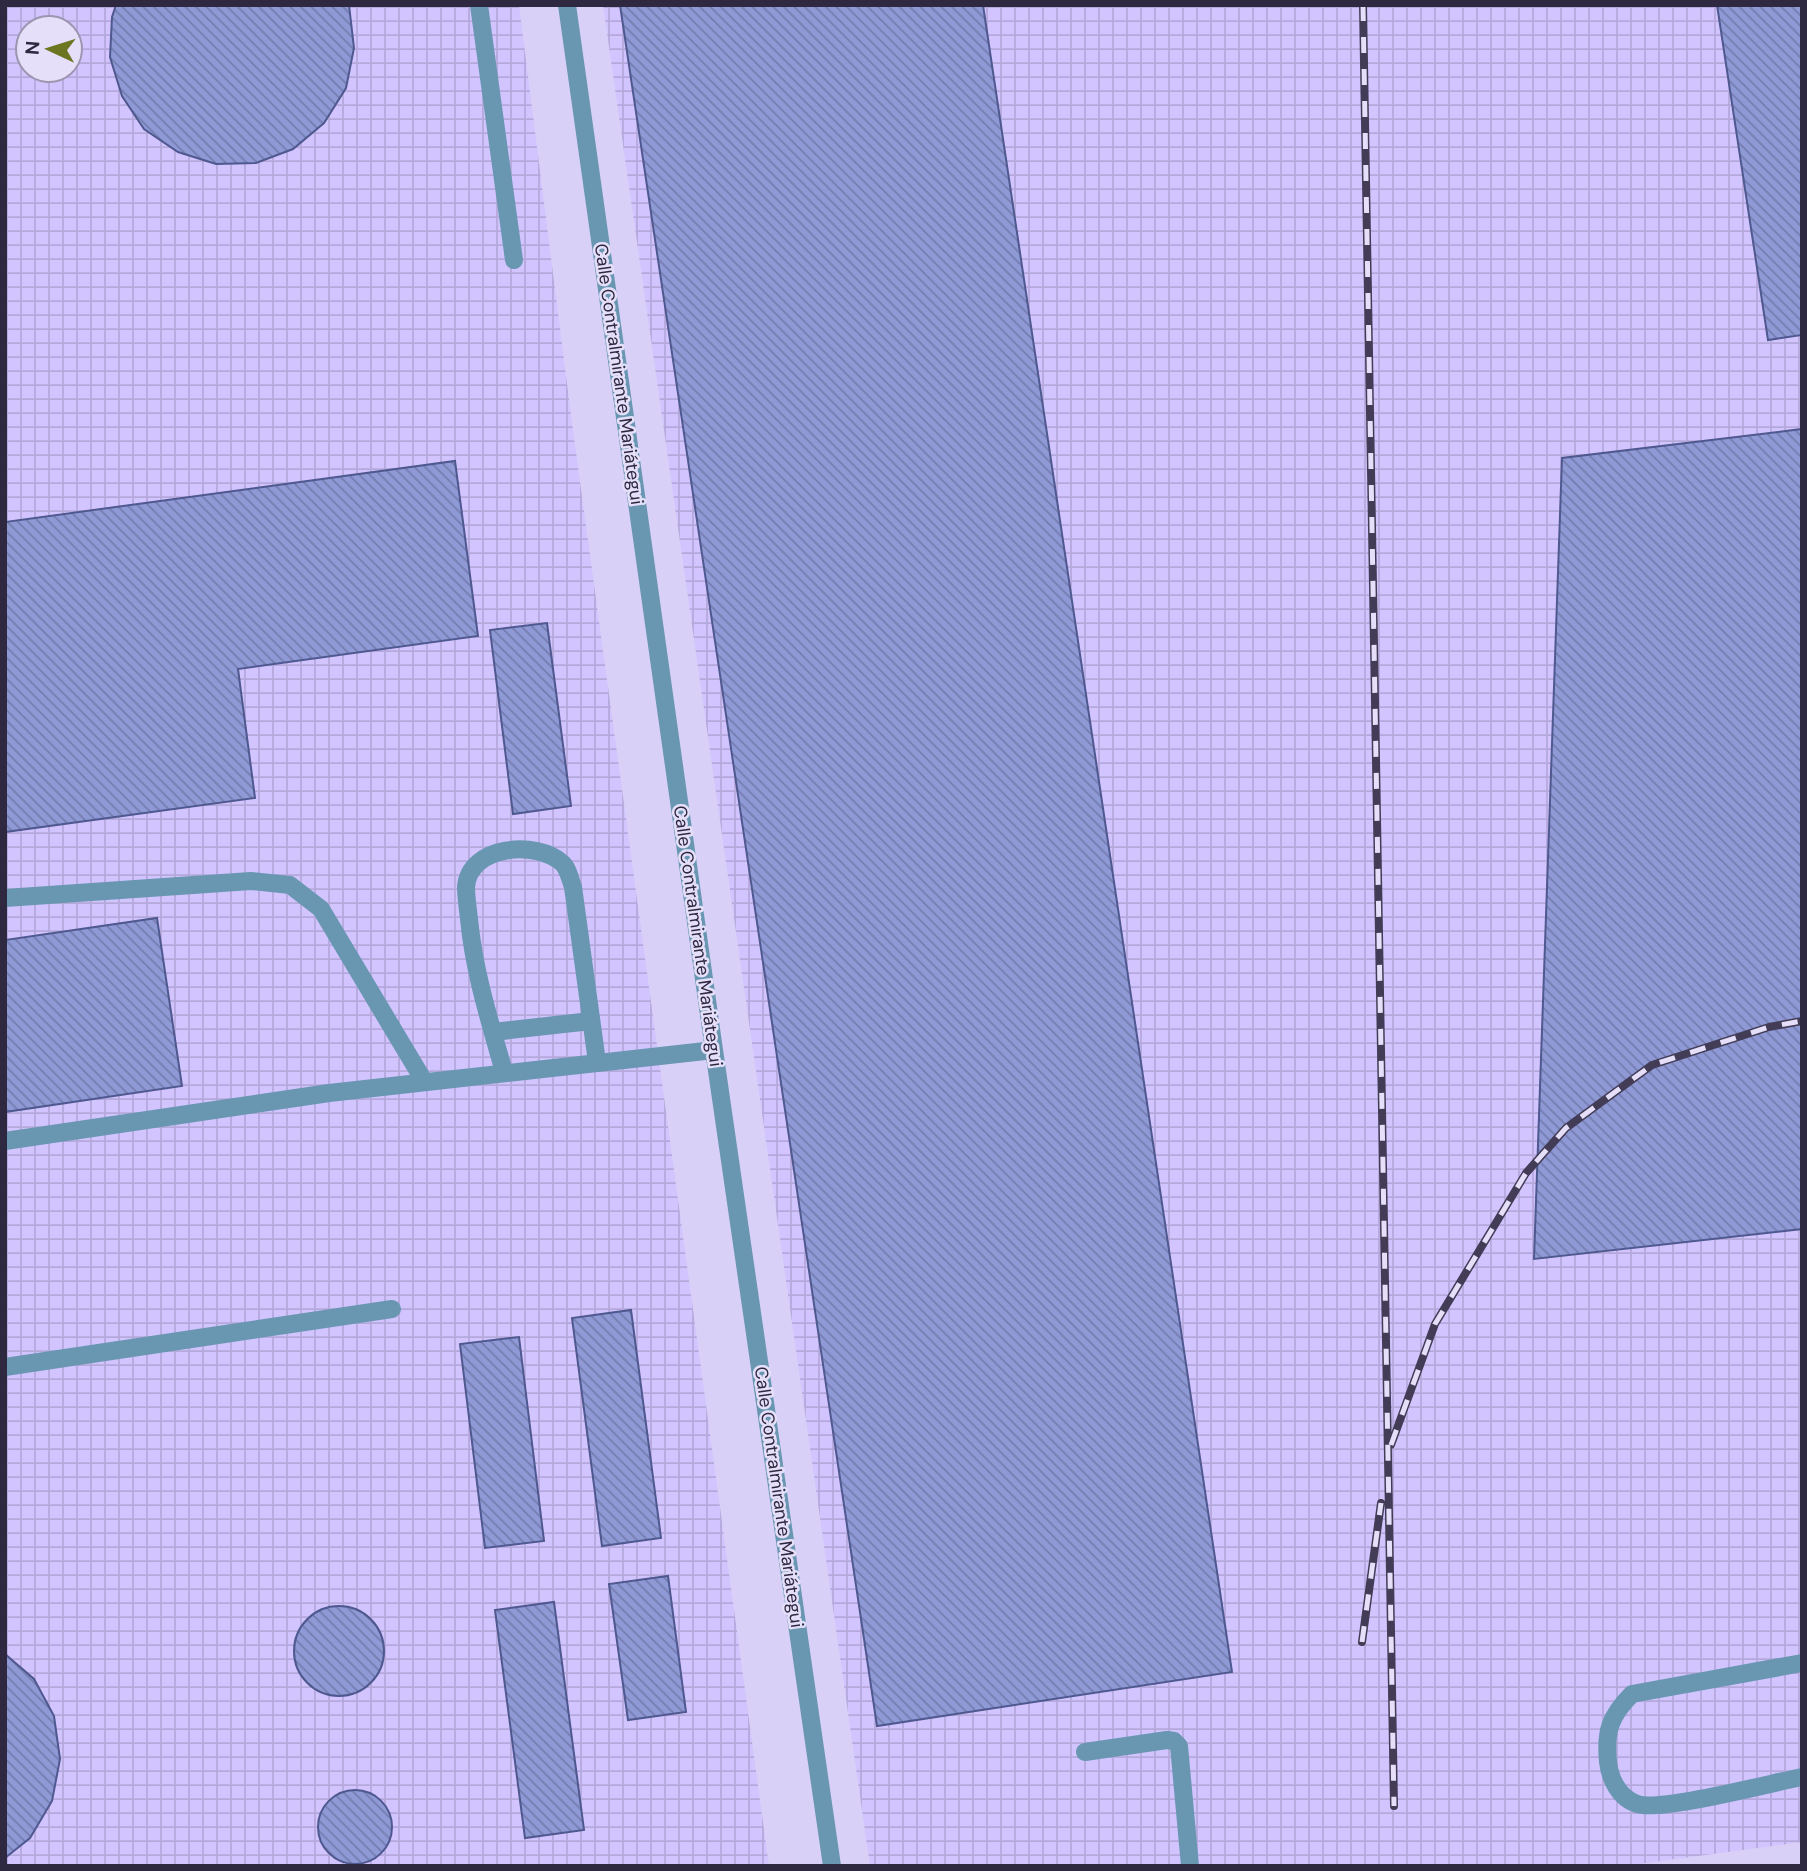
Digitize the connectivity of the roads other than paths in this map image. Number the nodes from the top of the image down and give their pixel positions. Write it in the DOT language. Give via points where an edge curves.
graph roads {
  1 [pos="479,5"];
  2 [pos="567,5"];
  3 [pos="514,260"];
  4 [pos="5,898"];
  5 [pos="591,1021"];
  6 [pos="493,1032"];
  7 [pos="714,1050"];
  8 [pos="597,1062"];
  9 [pos="504,1072"];
  10 [pos="424,1081"];
  11 [pos="5,1141"];
  12 [pos="392,1309"];
  13 [pos="5,1367"];
  14 [pos="1802,1663"];
  15 [pos="1085,1752"];
  16 [pos="1802,1777"];
  17 [pos="832,1866"];
  18 [pos="1190,1866"];
  1 -- 3 [label="street"];
  2 -- 7 [label="street, Calle Contralmirante Mariátegui"];
  4 -- 10 [label="street" via="251,881 289,885 321,909"];
  5 -- 6 [label="street"];
  5 -- 6 [label="street" via="573,887 565,865 547,851 517,849 491,854 472,868 466,886 474,961"];
  5 -- 8 [label="street"];
  6 -- 9 [label="street"];
  7 -- 8 [label="street"];
  7 -- 17 [label="street, Calle Contralmirante Mariátegui"];
  8 -- 9 [label="street"];
  9 -- 10 [label="street"];
  10 -- 11 [label="street"];
  12 -- 13 [label="street"];
  14 -- 16 [label="street" via="1632,1695 1616,1710 1606,1746 1609,1775 1621,1794 1637,1804 1662,1805"];
  15 -- 18 [label="street" via="1167,1740 1179,1746"];
}
